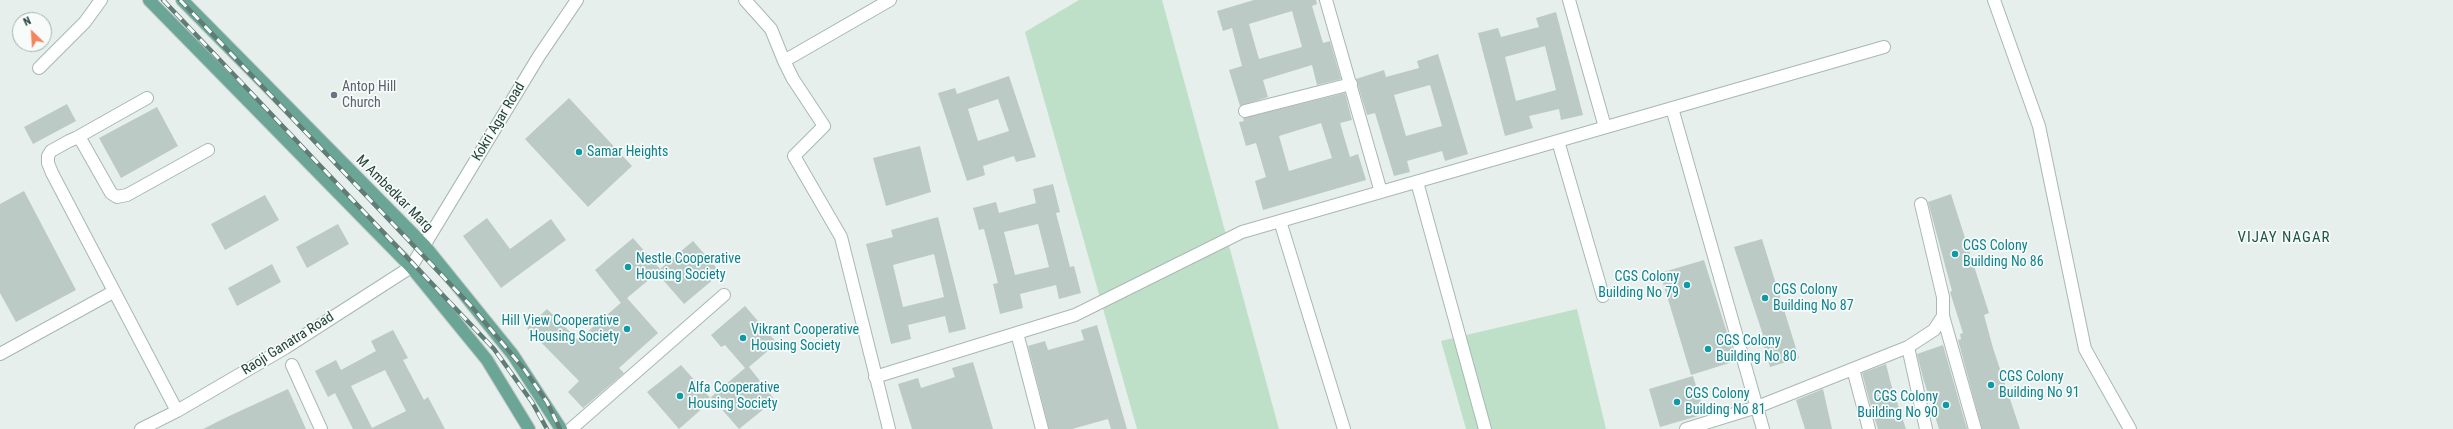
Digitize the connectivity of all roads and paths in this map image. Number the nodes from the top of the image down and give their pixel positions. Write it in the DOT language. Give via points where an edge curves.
graph roads {
  1 [pos="101,0"];
  2 [pos="149,0"];
  3 [pos="182,0"];
  4 [pos="577,0"];
  5 [pos="745,0"];
  6 [pos="890,0"];
  7 [pos="1326,0"];
  8 [pos="1569,0"];
  9 [pos="1994,0"];
  10 [pos="1884,47"];
  11 [pos="784,61"];
  12 [pos="39,68"];
  13 [pos="1351,84"];
  14 [pos="147,98"];
  15 [pos="1672,108"];
  16 [pos="1245,111"];
  17 [pos="1604,127"];
  18 [pos="76,138"];
  19 [pos="1558,141"];
  20 [pos="208,150"];
  21 [pos="1417,182"];
  22 [pos="1381,192"];
  23 [pos="1921,204"];
  24 [pos="1280,221"];
  25 [pos="425,246"];
  26 [pos="411,267"];
  27 [pos="113,292"];
  28 [pos="724,295"];
  29 [pos="1603,296"];
  30 [pos="1943,316"];
  31 [pos="1017,333"];
  32 [pos="1908,347"];
  33 [pos="0,354"];
  34 [pos="292,365"];
  35 [pos="1853,369"];
  36 [pos="875,377"];
  37 [pos="1757,407"];
  38 [pos="176,411"];
  39 [pos="141,429"];
  40 [pos="320,429"];
  41 [pos="530,429"];
  42 [pos="561,429"];
  43 [pos="571,429"];
  44 [pos="889,429"];
  45 [pos="1042,429"];
  46 [pos="1344,429"];
  47 [pos="1485,429"];
  48 [pos="1686,429"];
  49 [pos="1763,429"];
  50 [pos="1869,429"];
  51 [pos="1926,429"];
  52 [pos="1976,429"];
  53 [pos="2130,429"];
  1 -- 12 [label="street" via="85,22"];
  2 -- 26 [label="main road"];
  3 -- 25 [label="main road, M Ambedkar Marg"];
  4 -- 25 [label="street, Kokri Agar Road" via="539,56"];
  5 -- 11 [label="street" via="771,29"];
  6 -- 11 [label="street"];
  7 -- 13 [label="street"];
  8 -- 17 [label="street"];
  9 -- 53 [label="street" via="2039,126 2085,349"];
  10 -- 15 [label="street"];
  11 -- 36 [label="street" via="824,126 794,156 841,237"];
  13 -- 16 [label="street"];
  13 -- 22 [label="street"];
  14 -- 18 [label="street"];
  15 -- 17 [label="street"];
  15 -- 37 [label="street"];
  17 -- 19 [label="street"];
  18 -- 20 [label="street" via="81,140 111,193 117,197 127,195"];
  18 -- 27 [label="street" via="51,152 48,163"];
  19 -- 21 [label="street"];
  19 -- 29 [label="street"];
  21 -- 22 [label="street"];
  21 -- 47 [label="street"];
  22 -- 24 [label="street"];
  23 -- 30 [label="street" via="1943,297"];
  24 -- 31 [label="street" via="1242,232 1076,315"];
  24 -- 46 [label="street"];
  25 -- 26 [label="street, Raoji Ganatra Road"];
  25 -- 42 [label="main road, M Ambedkar Marg" via="513,355"];
  26 -- 38 [label="street, Raoji Ganatra Road" via="284,348"];
  26 -- 41 [label="main road" via="487,360"];
  27 -- 33 [label="street"];
  27 -- 38 [label="street"];
  28 -- 43 [label="street"];
  30 -- 32 [label="street" via="1934,330"];
  30 -- 52 [label="street"];
  31 -- 36 [label="street"];
  31 -- 45 [label="street"];
  32 -- 35 [label="street"];
  32 -- 51 [label="street"];
  34 -- 40 [label="street"];
  35 -- 37 [label="street"];
  35 -- 50 [label="street"];
  36 -- 44 [label="street"];
  37 -- 48 [label="street"];
  37 -- 49 [label="street"];
  38 -- 39 [label="street, Raoji Ganatra Road"];
}
